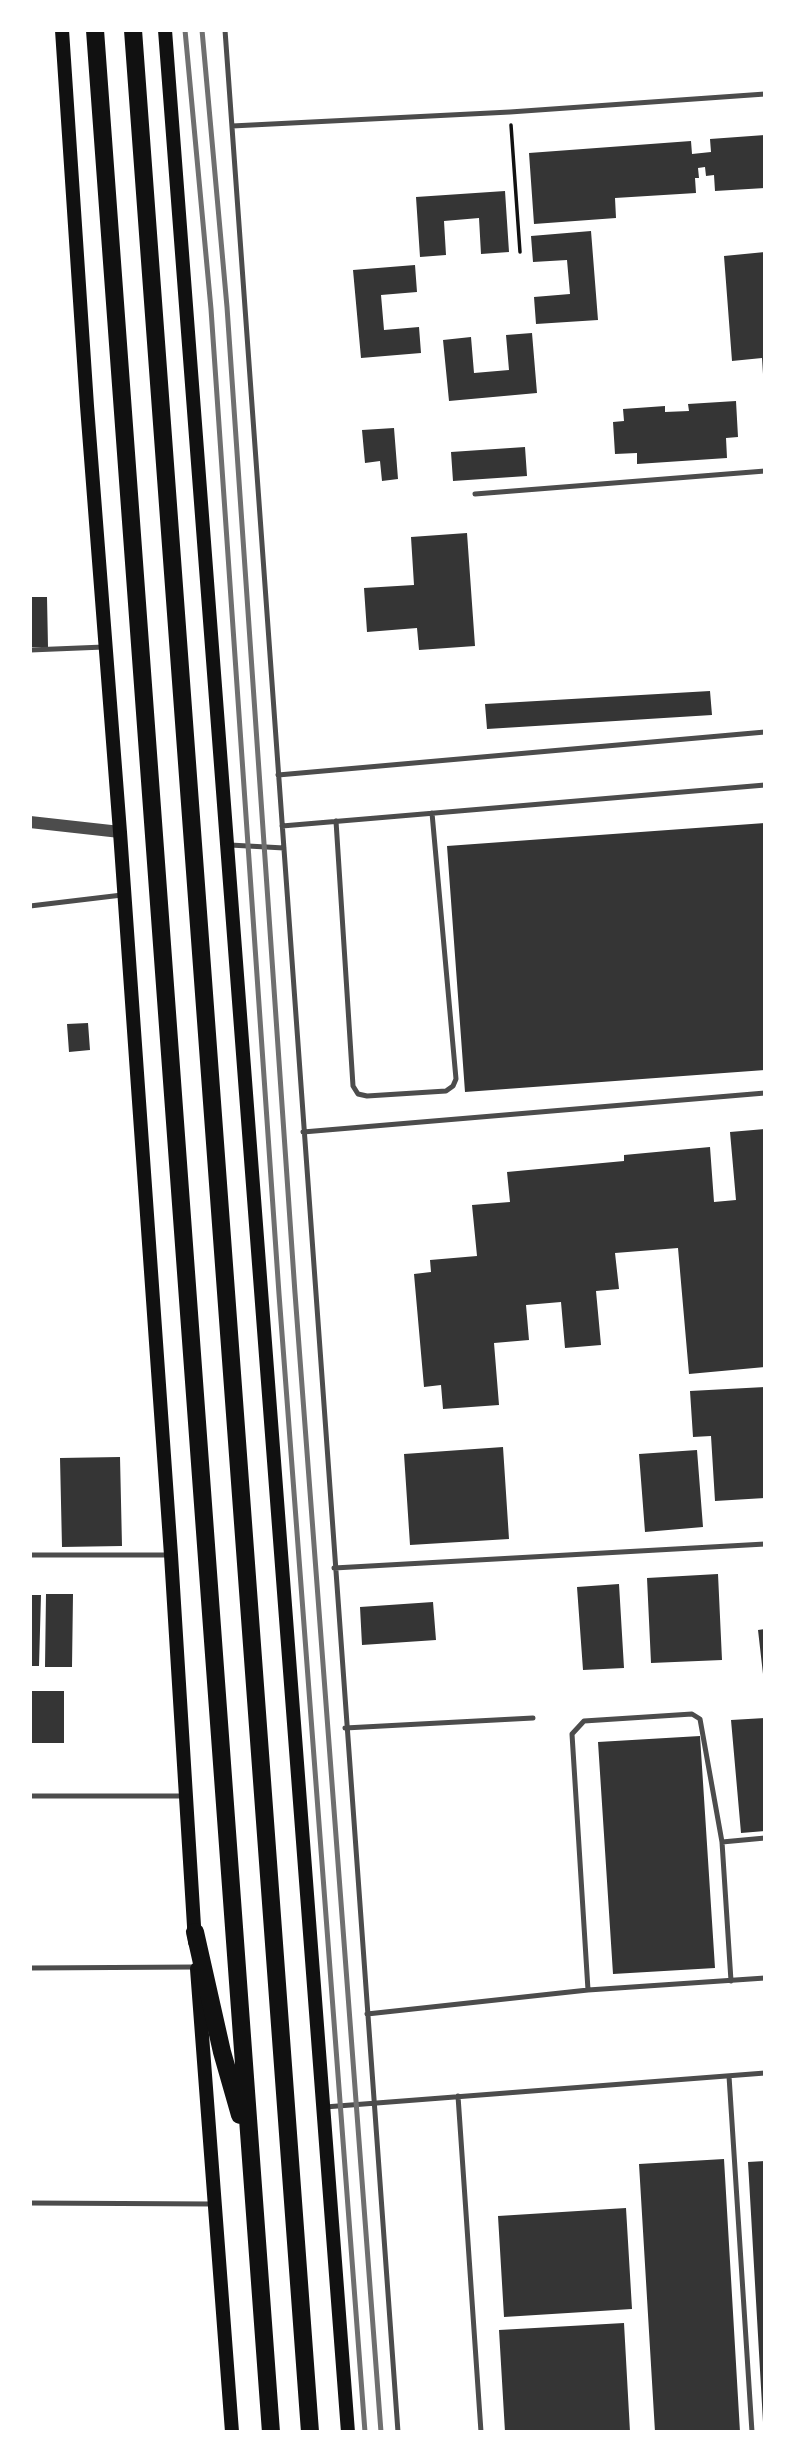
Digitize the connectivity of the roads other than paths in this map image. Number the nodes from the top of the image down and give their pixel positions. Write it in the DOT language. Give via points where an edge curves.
graph roads {
  1 [pos="62,30"];
  2 [pos="95,30"];
  3 [pos="133,30"];
  4 [pos="165,30"];
  5 [pos="225,30"];
  6 [pos="765,94"];
  7 [pos="232,126"];
  8 [pos="765,471"];
  9 [pos="475,494"];
  10 [pos="106,647"];
  11 [pos="30,650"];
  12 [pos="765,732"];
  13 [pos="278,775"];
  14 [pos="765,785"];
  15 [pos="432,813"];
  16 [pos="335,821"];
  17 [pos="30,822"];
  18 [pos="282,826"];
  19 [pos="120,832"];
  20 [pos="227,845"];
  21 [pos="284,848"];
  22 [pos="125,895"];
  23 [pos="30,906"];
  24 [pos="765,1093"];
  25 [pos="303,1132"];
  26 [pos="765,1544"];
  27 [pos="30,1555"];
  28 [pos="171,1555"];
  29 [pos="334,1568"];
  30 [pos="533,1718"];
  31 [pos="345,1728"];
  32 [pos="30,1796"];
  33 [pos="187,1796"];
  34 [pos="765,1838"];
  35 [pos="722,1842"];
  36 [pos="195,1932"];
  37 [pos="197,1967"];
  38 [pos="30,1968"];
  39 [pos="765,1978"];
  40 [pos="732,1981"];
  41 [pos="588,1990"];
  42 [pos="367,2014"];
  43 [pos="765,2073"];
  44 [pos="729,2076"];
  45 [pos="458,2096"];
  46 [pos="373,2104"];
  47 [pos="324,2107"];
  48 [pos="250,2148"];
  49 [pos="30,2203"];
  50 [pos="215,2204"];
  51 [pos="232,2432"];
  52 [pos="271,2432"];
  53 [pos="310,2432"];
  54 [pos="348,2432"];
  55 [pos="398,2432"];
  56 [pos="481,2432"];
  57 [pos="752,2432"];
  1 -- 10 [label="main road"];
  2 -- 48 [label="highway"];
  3 -- 53 [label="highway"];
  4 -- 20 [label="main road"];
  5 -- 7 [label="lane"];
  6 -- 7 [label="lane"];
  7 -- 13 [label="lane"];
  8 -- 9 [label="lane"];
  10 -- 11 [label="lane"];
  10 -- 19 [label="main road"];
  12 -- 13 [label="lane"];
  13 -- 18 [label="lane"];
  14 -- 15 [label="lane"];
  15 -- 16 [label="lane"];
  15 -- 16 [label="lane" via="456,1079 446,1091 366,1096 358,1094 354,1086"];
  16 -- 18 [label="lane"];
  17 -- 19 [label="street"];
  18 -- 21 [label="lane"];
  19 -- 22 [label="main road"];
  20 -- 21 [label="lane"];
  20 -- 47 [label="main road"];
  21 -- 25 [label="lane"];
  22 -- 23 [label="lane"];
  22 -- 28 [label="main road"];
  24 -- 25 [label="lane"];
  25 -- 29 [label="lane"];
  26 -- 29 [label="lane"];
  27 -- 28 [label="lane"];
  28 -- 33 [label="main road"];
  29 -- 31 [label="lane"];
  30 -- 31 [label="lane"];
  31 -- 42 [label="lane"];
  32 -- 33 [label="lane"];
  33 -- 36 [label="main road"];
  34 -- 35 [label="lane"];
  35 -- 40 [label="lane"];
  35 -- 41 [label="lane" via="700,1719 692,1714 584,1721 576,1728 572,1734"];
  36 -- 37 [label="main road"];
  36 -- 48 [label="highway"];
  37 -- 38 [label="lane"];
  37 -- 50 [label="main road"];
  39 -- 40 [label="lane"];
  40 -- 41 [label="lane"];
  41 -- 42 [label="lane"];
  42 -- 46 [label="lane"];
  43 -- 44 [label="lane"];
  44 -- 45 [label="lane"];
  44 -- 57 [label="lane"];
  45 -- 46 [label="lane"];
  45 -- 56 [label="lane"];
  46 -- 47 [label="lane"];
  46 -- 55 [label="lane"];
  47 -- 54 [label="main road"];
  48 -- 52 [label="highway"];
  49 -- 50 [label="lane"];
  50 -- 51 [label="main road"];
}
